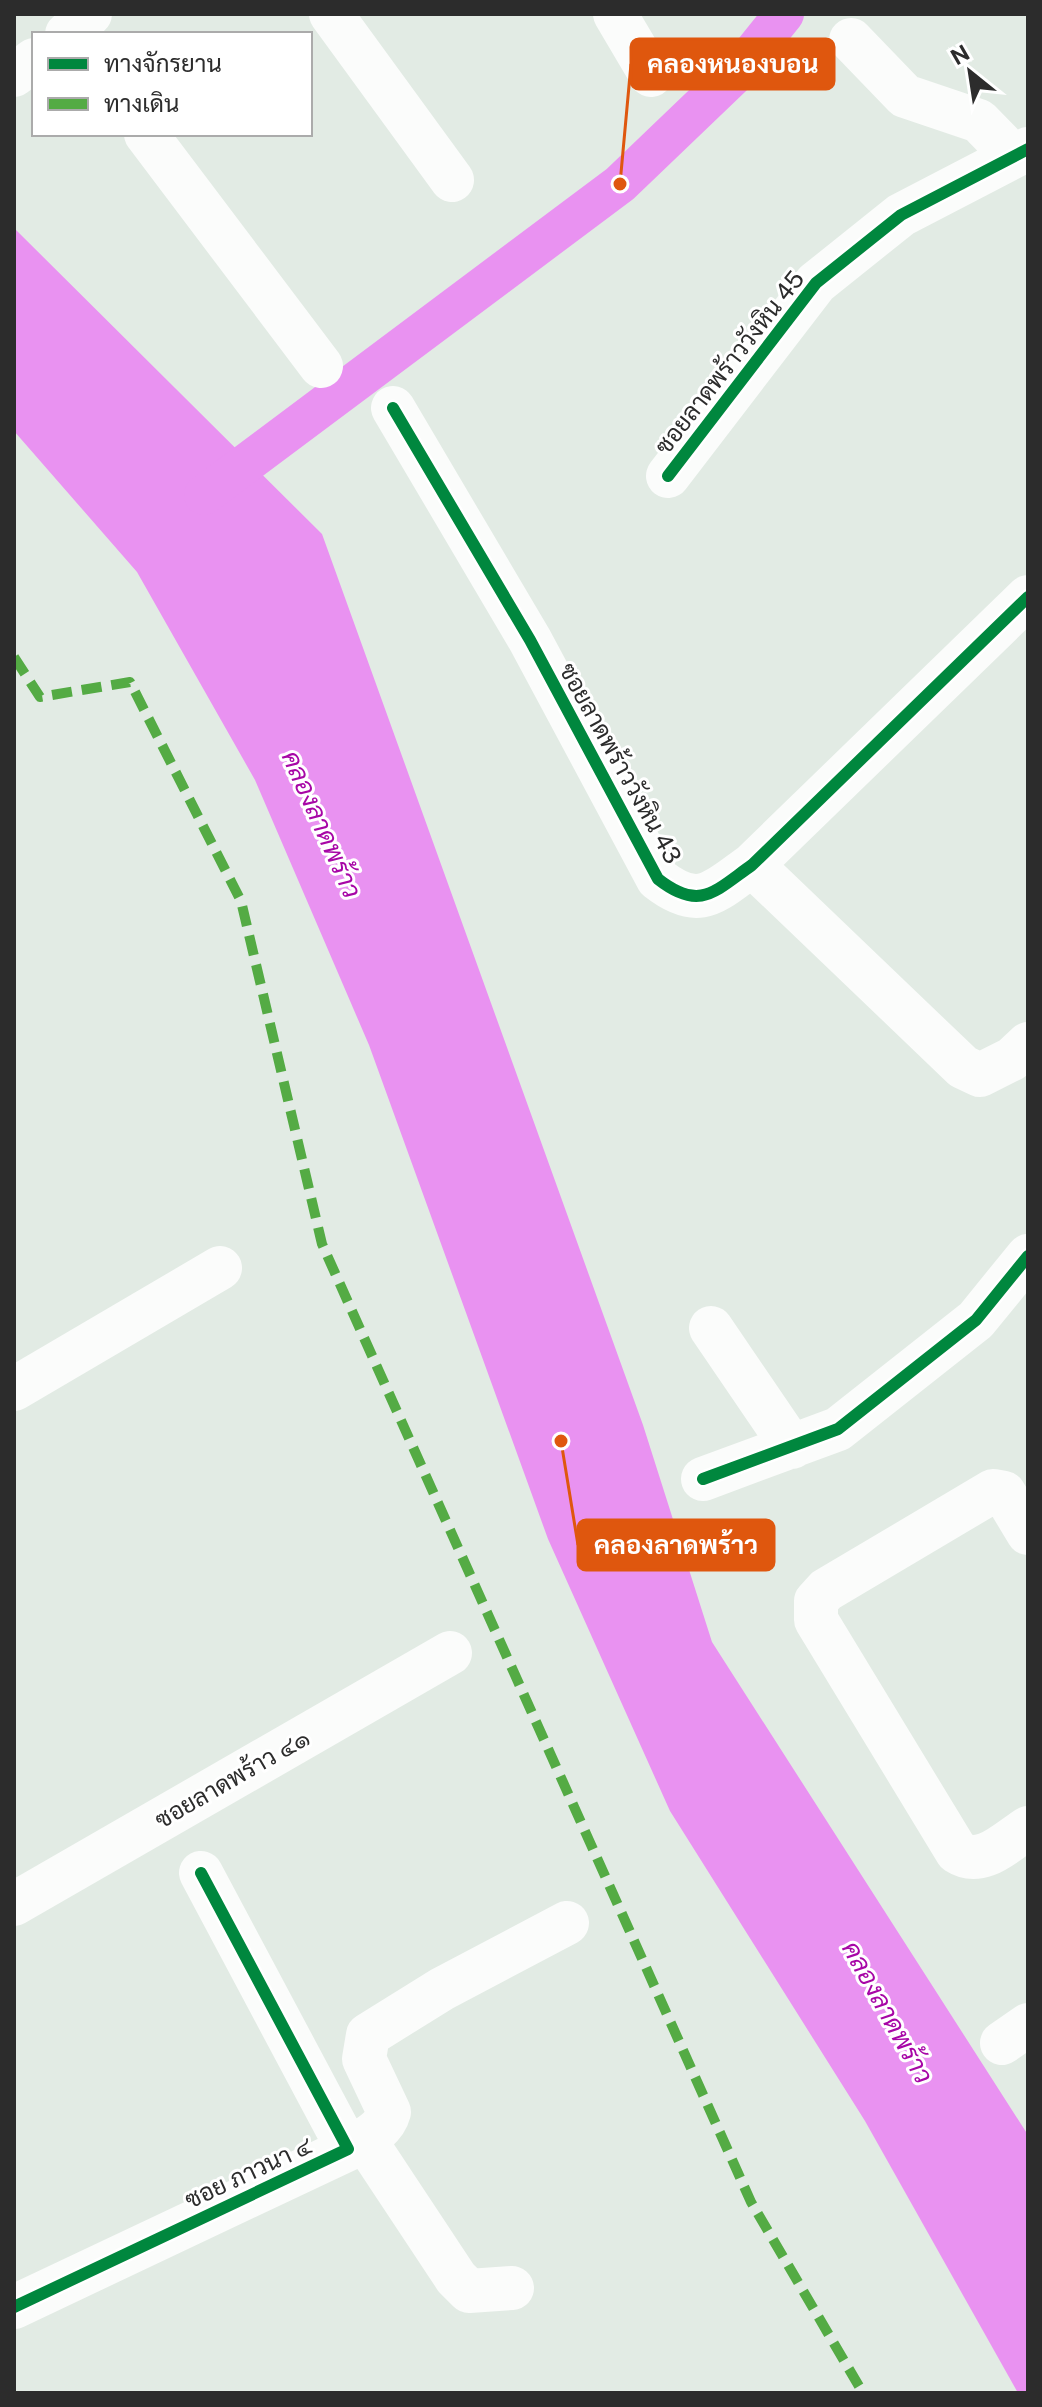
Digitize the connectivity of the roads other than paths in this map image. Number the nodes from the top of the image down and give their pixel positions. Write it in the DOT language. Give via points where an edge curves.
graph roads {
  1 [pos="331,14"];
  2 [pos="615,14"];
  3 [pos="851,40"];
  4 [pos="32,62"];
  5 [pos="14,75"];
  6 [pos="651,75"];
  7 [pos="148,136"];
  8 [pos="1021,152"];
  9 [pos="452,180"];
  10 [pos="321,366"];
  11 [pos="393,408"];
  12 [pos="668,476"];
  13 [pos="1028,597"];
  14 [pos="752,865"];
  15 [pos="1023,1061"];
  16 [pos="1028,1256"];
  17 [pos="220,1268"];
  18 [pos="711,1328"];
  19 [pos="14,1389"];
  20 [pos="792,1447"];
  21 [pos="703,1479"];
  22 [pos="1028,1533"];
  23 [pos="450,1653"];
  24 [pos="1028,1828"];
  25 [pos="201,1873"];
  26 [pos="14,1904"];
  27 [pos="567,1923"];
  28 [pos="356,2144"];
  29 [pos="512,2288"];
  30 [pos="14,2307"];
  1 -- 9 [label="street"];
  2 -- 6 [label="street"];
  3 -- 8 [label="street" via="905,96 979,121"];
  4 -- 5 [label="street"];
  7 -- 10 [label="street"];
  8 -- 12 [label="street, ซอยลาดพร้าววังหิน 45" via="901,215 816,283"];
  11 -- 14 [label="street, ซอยลาดพร้าววังหิน 43" via="530,640 658,879 688,897 707,896"];
  13 -- 14 [label="street, ซอยลาดพร้าววังหิน 43"];
  14 -- 15 [label="street" via="963,1067 980,1075"];
  16 -- 20 [label="street" via="976,1320 838,1429"];
  17 -- 19 [label="street"];
  18 -- 20 [label="street"];
  20 -- 21 [label="street"];
  22 -- 24 [label="street" via="1004,1493 993,1491 826,1590 816,1601 816,1620 957,1852 982,1858"];
  23 -- 26 [label="street, ซอยลาดพร้าว ๔๑"];
  25 -- 28 [label="street, ซอย ภาวนา ๔"];
  27 -- 28 [label="street" via="368,2035 364,2059 389,2112 386,2122"];
  28 -- 29 [label="street" via="469,2291"];
  28 -- 30 [label="street, ซอย ภาวนา ๔"];
}
